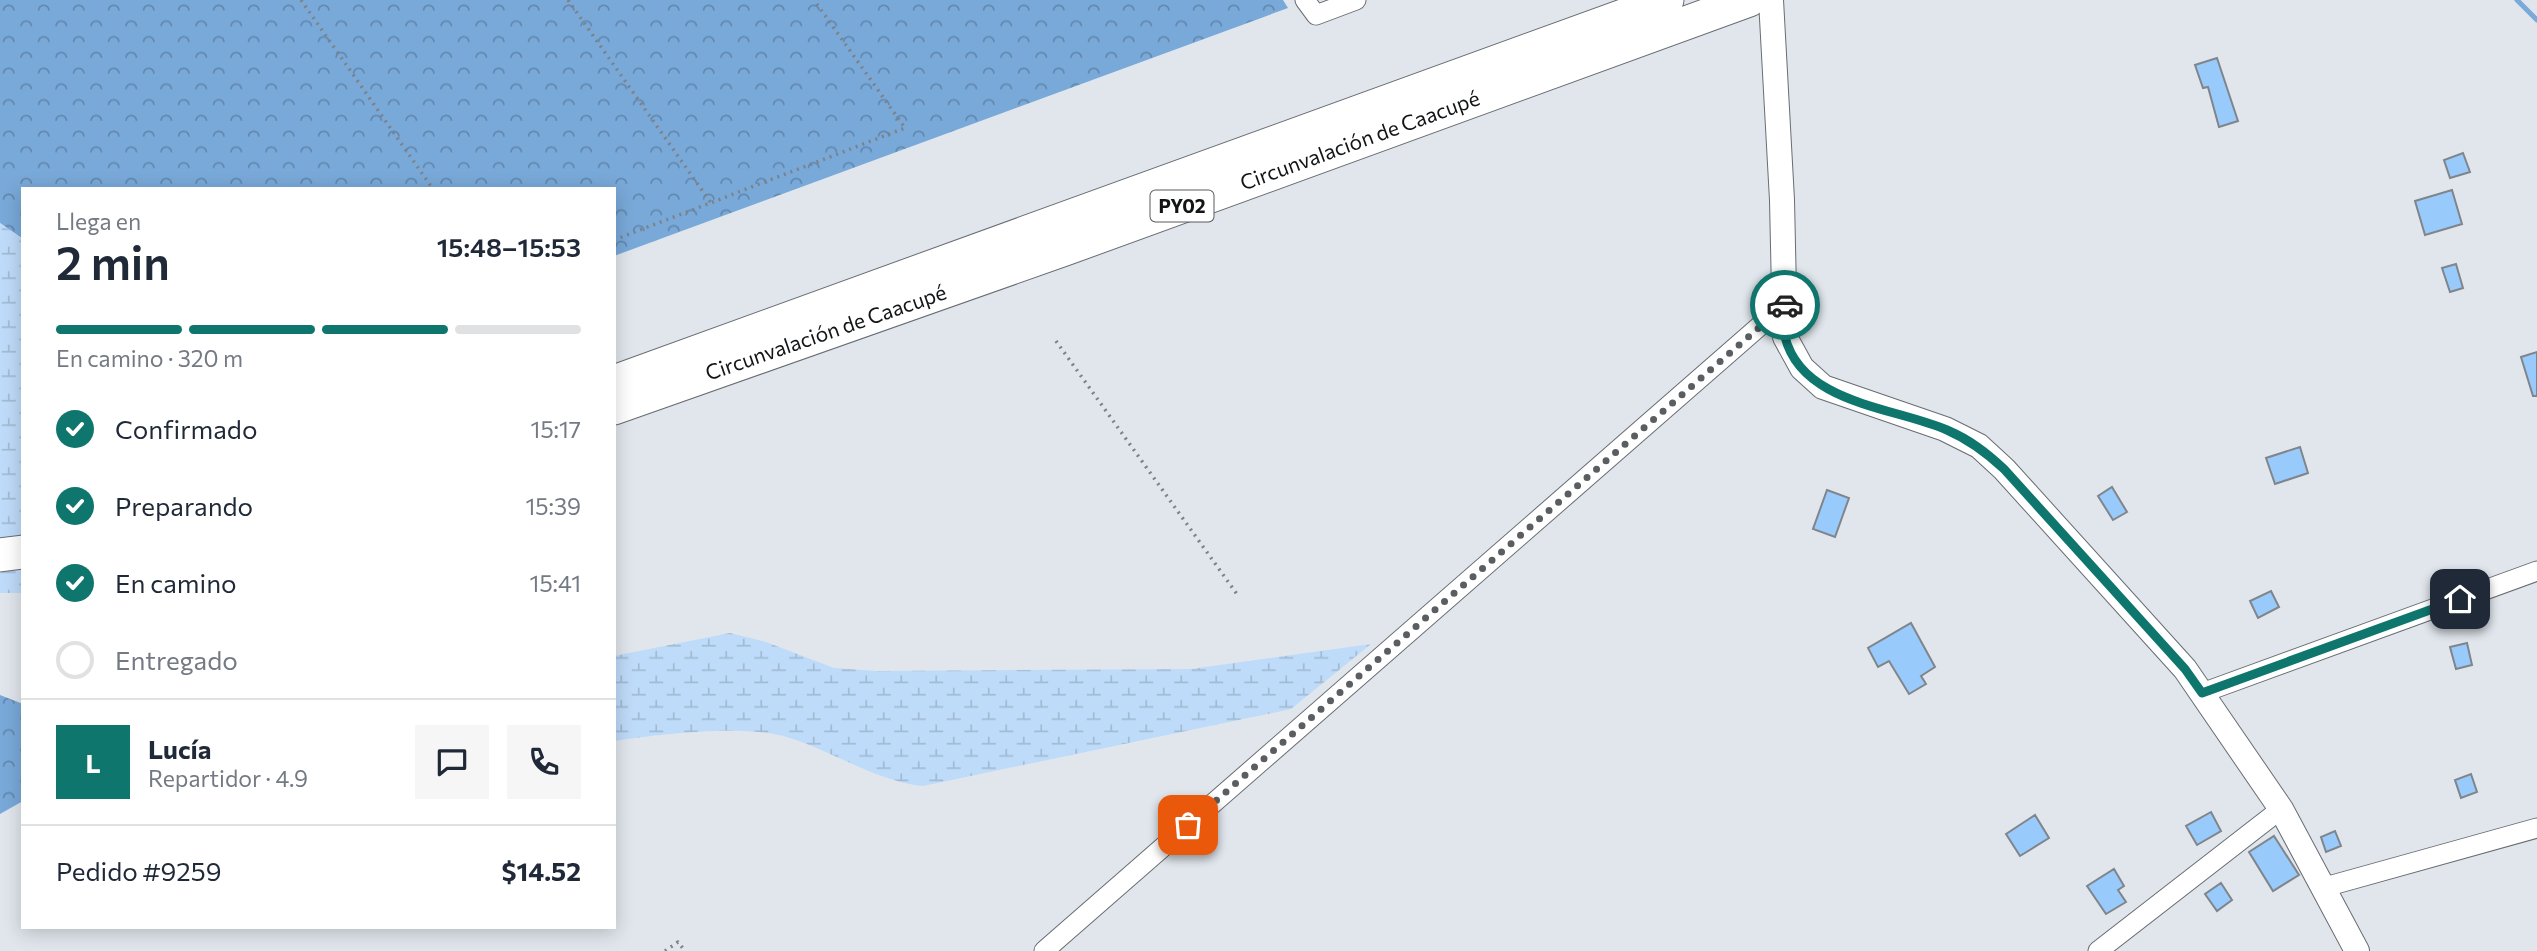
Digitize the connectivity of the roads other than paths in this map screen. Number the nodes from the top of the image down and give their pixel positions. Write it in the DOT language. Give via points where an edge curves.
graph roads {
  1 [pos="1306,0"];
  2 [pos="1356,0"];
  3 [pos="1667,0"];
  4 [pos="1749,0"];
  5 [pos="1771,0"];
  6 [pos="1785,304"];
  7 [pos="616,381"];
  8 [pos="616,407"];
  9 [pos="21,530"];
  10 [pos="0,533"];
  11 [pos="21,552"];
  12 [pos="0,555"];
  13 [pos="2537,571"];
  14 [pos="2202,693"];
  15 [pos="2281,809"];
  16 [pos="2537,828"];
  17 [pos="2325,887"];
  18 [pos="1044,951"];
  19 [pos="2098,951"];
  20 [pos="2357,951"];
  1 -- 2 [label="street" via="1316,15"];
  3 -- 7 [label="highway, Circunvalación de Caacupé / PY02"];
  4 -- 8 [label="highway, Circunvalación de Caacupé / PY02"];
  5 -- 6 [label="street"];
  6 -- 14 [label="street" via="1785,337 1802,368 1823,387 1945,429 1979,446"];
  6 -- 18 [label="street"];
  9 -- 10 [label="highway"];
  11 -- 12 [label="highway"];
  13 -- 14 [label="street"];
  14 -- 15 [label="street"];
  15 -- 17 [label="street"];
  15 -- 19 [label="street"];
  16 -- 17 [label="street"];
  17 -- 20 [label="street"];
}
